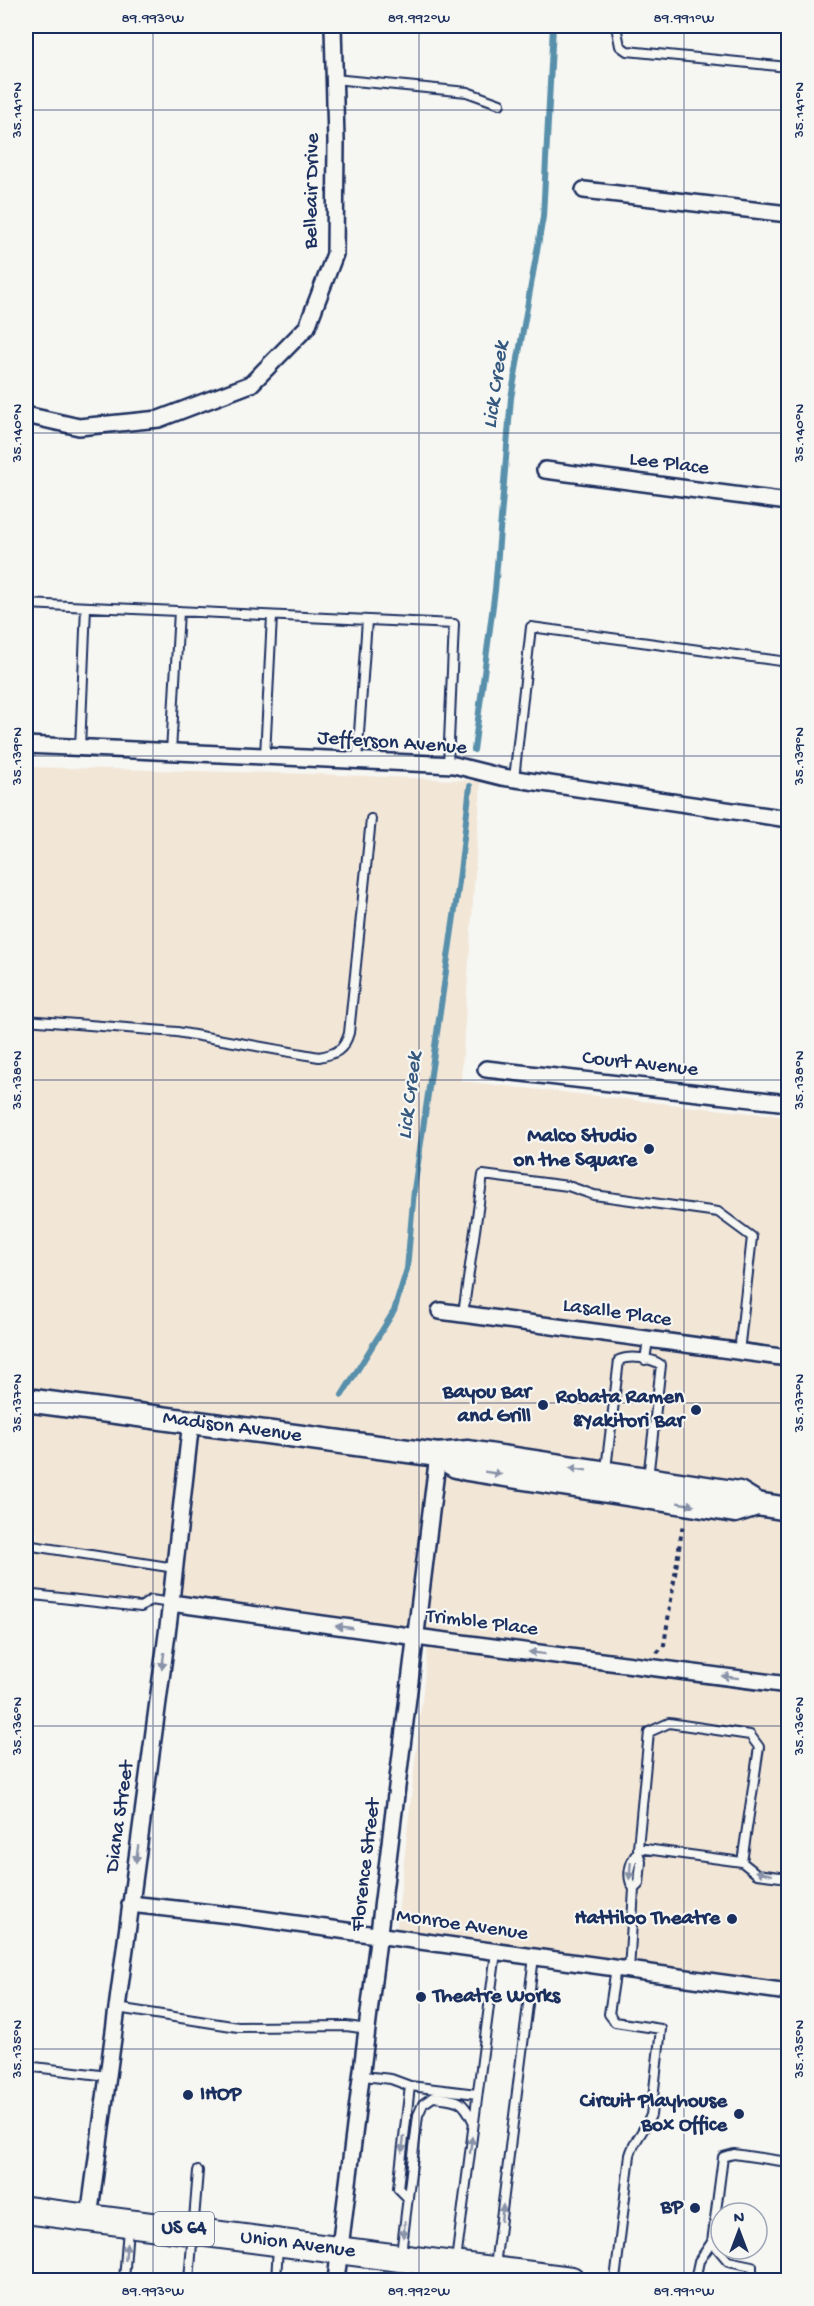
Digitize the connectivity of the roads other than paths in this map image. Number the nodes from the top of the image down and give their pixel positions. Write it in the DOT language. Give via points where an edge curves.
graph roads {
  1 [pos="333,26"];
  2 [pos="616,26"];
  3 [pos="789,67"];
  4 [pos="334,79"];
  5 [pos="500,104"];
  6 [pos="584,189"];
  7 [pos="789,214"];
  8 [pos="26,415"];
  9 [pos="544,470"];
  10 [pos="789,502"];
  11 [pos="26,604"];
  12 [pos="86,607"];
  13 [pos="179,611"];
  14 [pos="272,615"];
  15 [pos="367,620"];
  16 [pos="789,662"];
  17 [pos="26,745"];
  18 [pos="80,748"];
  19 [pos="171,752"];
  20 [pos="265,756"];
  21 [pos="357,761"];
  22 [pos="448,765"];
  23 [pos="514,779"];
  24 [pos="371,819"];
  25 [pos="789,819"];
  26 [pos="26,1020"];
  27 [pos="486,1069"];
  28 [pos="789,1103"];
  29 [pos="440,1311"];
  30 [pos="463,1314"];
  31 [pos="648,1340"];
  32 [pos="739,1352"];
  33 [pos="789,1358"];
  34 [pos="645,1360"];
  35 [pos="26,1400"];
  36 [pos="191,1421"];
  37 [pos="438,1455"];
  38 [pos="605,1473"];
  39 [pos="648,1479"];
  40 [pos="778,1508"];
  41 [pos="26,1545"];
  42 [pos="175,1568"];
  43 [pos="171,1603"];
  44 [pos="26,1616"];
  45 [pos="416,1637"];
  46 [pos="789,1685"];
  47 [pos="638,1851"];
  48 [pos="742,1862"];
  49 [pos="789,1878"];
  50 [pos="130,1904"];
  51 [pos="380,1936"];
  52 [pos="496,1952"];
  53 [pos="534,1957"];
  54 [pos="622,1970"];
  55 [pos="789,1992"];
  56 [pos="117,2008"];
  57 [pos="369,2029"];
  58 [pos="26,2066"];
  59 [pos="108,2076"];
  60 [pos="363,2076"];
  61 [pos="410,2086"];
  62 [pos="477,2094"];
  63 [pos="474,2122"];
  64 [pos="789,2162"];
  65 [pos="198,2171"];
  66 [pos="408,2198"];
  67 [pos="717,2201"];
  68 [pos="26,2210"];
  69 [pos="89,2218"];
  70 [pos="128,2223"];
  71 [pos="192,2230"];
  72 [pos="278,2242"];
  73 [pos="709,2246"];
  74 [pos="341,2252"];
  75 [pos="400,2259"];
  76 [pos="728,2261"];
  77 [pos="461,2269"];
  78 [pos="427,2271"];
  79 [pos="507,2275"];
  80 [pos="124,2280"];
  81 [pos="189,2280"];
  82 [pos="276,2280"];
  83 [pos="336,2280"];
  84 [pos="570,2280"];
  85 [pos="615,2280"];
  86 [pos="695,2280"];
  87 [pos="752,2280"];
  1 -- 4 [label="street, Belleair Drive"];
  2 -- 3 [label="lane" via="620,46 627,51"];
  4 -- 5 [label="lane" via="467,92"];
  4 -- 8 [label="street, Belleair Drive" via="335,254 307,327 251,384 159,419 79,427"];
  6 -- 7 [label="street"];
  9 -- 10 [label="street, Lee Place"];
  11 -- 12 [label="lane"];
  12 -- 13 [label="lane"];
  12 -- 18 [label="lane"];
  13 -- 14 [label="lane"];
  13 -- 19 [label="lane"];
  14 -- 15 [label="lane"];
  14 -- 20 [label="lane"];
  15 -- 21 [label="lane"];
  15 -- 22 [label="lane" via="454,624"];
  16 -- 23 [label="lane" via="531,627"];
  17 -- 18 [label="street, Jefferson Avenue"];
  18 -- 19 [label="street, Jefferson Avenue"];
  19 -- 20 [label="street, Jefferson Avenue"];
  20 -- 21 [label="street, Jefferson Avenue"];
  21 -- 22 [label="street, Jefferson Avenue"];
  22 -- 23 [label="street, Jefferson Avenue"];
  23 -- 25 [label="street, Jefferson Avenue"];
  24 -- 26 [label="lane" via="349,1034 336,1054 319,1057 177,1032"];
  27 -- 28 [label="street, Court Avenue"];
  29 -- 30 [label="street, Lasalle Place"];
  30 -- 31 [label="street, Lasalle Place"];
  30 -- 32 [label="lane" via="483,1175 557,1184 594,1195 718,1212 752,1237"];
  31 -- 32 [label="street, Lasalle Place"];
  31 -- 34 [label="lane"];
  32 -- 33 [label="street, Lasalle Place"];
  34 -- 38 [label="lane" via="619,1360"];
  34 -- 39 [label="lane" via="661,1365"];
  35 -- 36 [label="street, Madison Avenue"];
  36 -- 37 [label="street, Madison Avenue"];
  36 -- 42 [label="street, Diana Street"];
  38 -- 37 [label="street, Madison Avenue, one-way" via="468,1452"];
  37 -- 40 [label="street, Madison Avenue, one-way" via="467,1469 735,1512"];
  37 -- 45 [label="street, Florence Street"];
  38 -- 39 [label="street, Madison Avenue"];
  39 -- 40 [label="street, Madison Avenue" via="739,1493"];
  41 -- 42 [label="lane"];
  42 -- 43 [label="street, Diana Street"];
  43 -- 44 [label="lane" via="151,1600 141,1608 34,1595"];
  45 -- 43 [label="street, Trimble Place, one-way"];
  43 -- 50 [label="street, Diana Street, one-way"];
  46 -- 45 [label="street, Trimble Place, one-way"];
  45 -- 51 [label="street, Florence Street"];
  47 -- 48 [label="lane"];
  47 -- 48 [label="lane" via="649,1732 669,1723 750,1735 759,1748"];
  47 -- 54 [label="lane" via="631,1861 629,1882 634,1889"];
  49 -- 48 [label="lane, one-way" via="758,1874"];
  50 -- 51 [label="street, Monroe Avenue"];
  50 -- 56 [label="street, Diana Street"];
  51 -- 52 [label="street, Monroe Avenue"];
  51 -- 57 [label="street, Florence Street"];
  52 -- 53 [label="street, Monroe Avenue"];
  52 -- 62 [label="lane"];
  53 -- 54 [label="street, Monroe Avenue"];
  79 -- 53 [label="lane, one-way" via="521,2063"];
  54 -- 55 [label="street, Monroe Avenue"];
  54 -- 85 [label="lane" via="609,2014 615,2022 661,2029 651,2115 630,2155"];
  56 -- 57 [label="lane" via="238,2027"];
  56 -- 59 [label="street, Diana Street"];
  57 -- 60 [label="street, Florence Street"];
  58 -- 59 [label="lane"];
  59 -- 69 [label="street, Diana Street"];
  60 -- 61 [label="lane"];
  60 -- 74 [label="street, Florence Street"];
  61 -- 62 [label="lane"];
  61 -- 66 [label="lane, one-way" via="398,2188"];
  62 -- 63 [label="lane"];
  63 -- 66 [label="lane" via="459,2100 433,2097 423,2104 418,2115"];
  77 -- 63 [label="lane, one-way"];
  64 -- 67 [label="lane" via="734,2154 723,2157"];
  65 -- 71 [label="lane"];
  66 -- 75 [label="lane, one-way"];
  68 -- 69 [label="main road, Union Avenue / US 64"];
  69 -- 70 [label="main road, Union Avenue / US 64"];
  70 -- 71 [label="main road, Union Avenue / US 64"];
  80 -- 70 [label="lane, one-way"];
  71 -- 72 [label="main road, Union Avenue / US 64"];
  71 -- 81 [label="lane"];
  72 -- 74 [label="main road, Union Avenue / US 64"];
  72 -- 82 [label="lane"];
  73 -- 86 [label="lane" via="699,2261"];
  74 -- 75 [label="main road, Union Avenue / US 64"];
  74 -- 83 [label="street, Florence Street"];
  75 -- 78 [label="main road, Union Avenue / US 64"];
  76 -- 87 [label="lane" via="752,2266"];
  77 -- 78 [label="main road, Union Avenue / US 64"];
  77 -- 79 [label="main road, Union Avenue / US 64"];
  79 -- 84 [label="main road, Union Avenue / US 64"];
}
